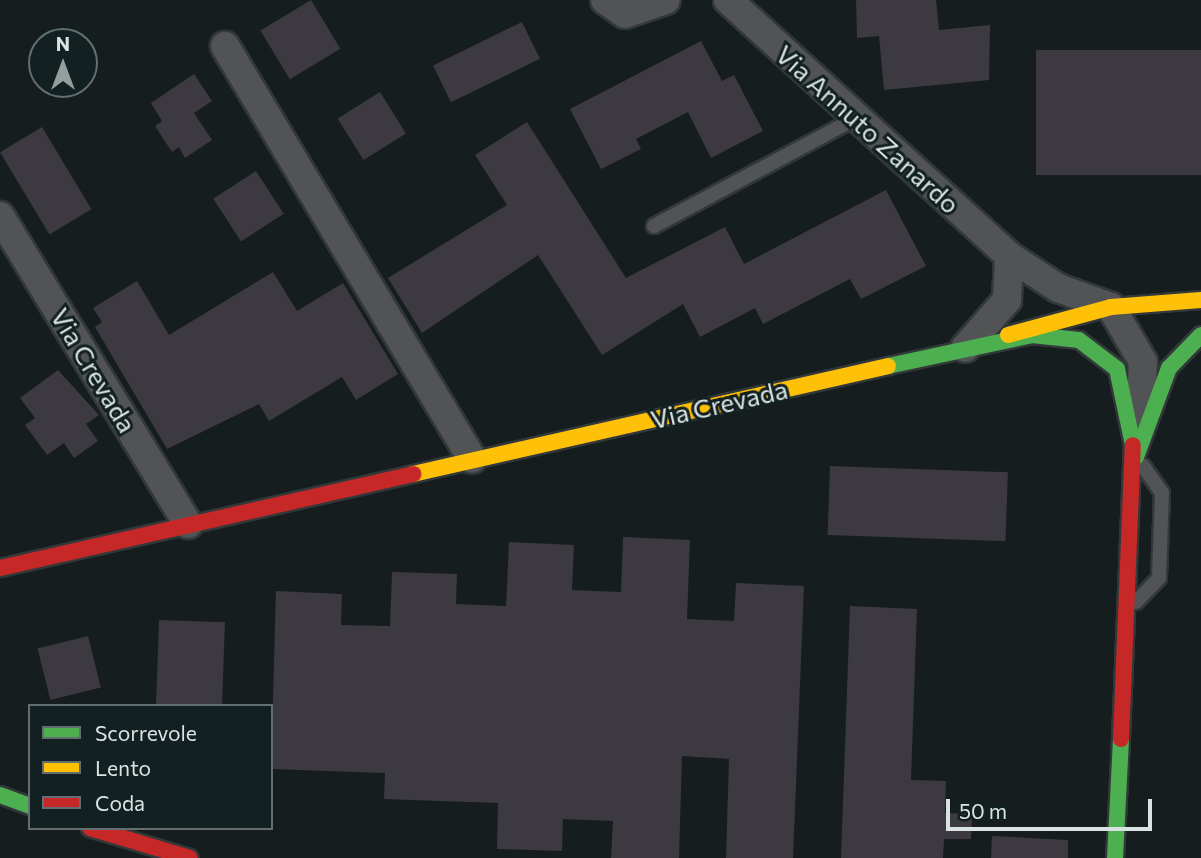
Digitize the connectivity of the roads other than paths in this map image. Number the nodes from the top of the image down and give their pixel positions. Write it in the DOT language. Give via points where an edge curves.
graph roads {
  1 [pos="605,0"];
  2 [pos="666,0"];
  3 [pos="728,0"];
  4 [pos="225,46"];
  5 [pos="854,119"];
  6 [pos="0,216"];
  7 [pos="654,226"];
  8 [pos="1009,256"];
  9 [pos="1201,300"];
  10 [pos="1111,307"];
  11 [pos="1201,335"];
  12 [pos="965,348"];
  13 [pos="1136,457"];
  14 [pos="472,459"];
  15 [pos="188,524"];
  16 [pos="0,568"];
  17 [pos="1128,611"];
  18 [pos="0,795"];
  19 [pos="28,805"];
  20 [pos="97,830"];
  21 [pos="190,858"];
  22 [pos="1115,858"];
  1 -- 2 [label="street" via="625,14"];
  3 -- 5 [label="street, Via Annuto Zanardo"];
  4 -- 14 [label="street"];
  5 -- 7 [label="lane"];
  5 -- 8 [label="street, Via Annuto Zanardo"];
  6 -- 15 [label="street, Via Crevada"];
  8 -- 10 [label="street, Via Annuto Zanardo" via="1058,288"];
  8 -- 12 [label="street" via="1007,300"];
  9 -- 10 [label="main road, Via Crevada"];
  10 -- 12 [label="main road, Via Crevada"];
  10 -- 13 [label="street, Via Crevada" via="1143,362"];
  11 -- 13 [label="main road, Via Crevada" via="1168,368"];
  12 -- 13 [label="main road, Via Crevada" via="1056,335 1098,349 1126,389"];
  12 -- 14 [label="main road, Via Crevada"];
  13 -- 17 [label="main road, Via Crevada"];
  13 -- 17 [label="lane" via="1162,493 1159,578"];
  14 -- 15 [label="main road, Via Crevada"];
  15 -- 16 [label="main road, Via Crevada"];
  17 -- 22 [label="main road, Via Crevada"];
  18 -- 19 [label="main road"];
  20 -- 21 [label="main road"];
}
